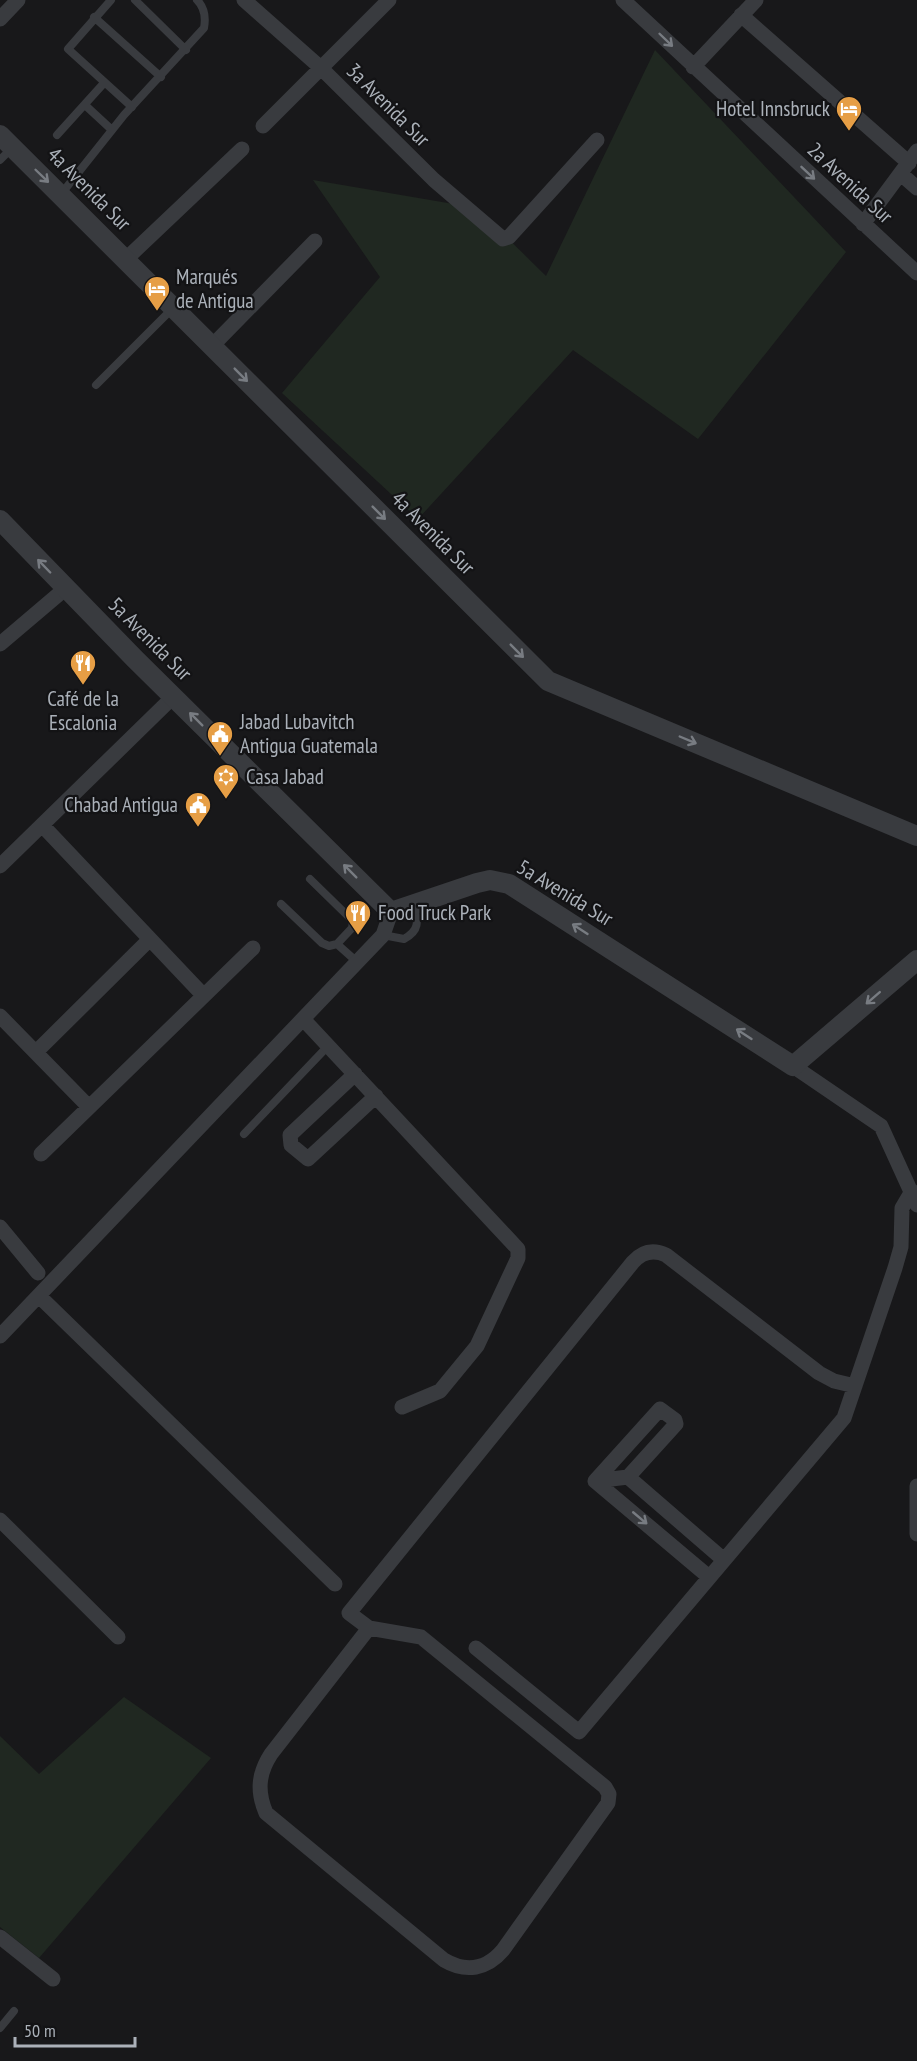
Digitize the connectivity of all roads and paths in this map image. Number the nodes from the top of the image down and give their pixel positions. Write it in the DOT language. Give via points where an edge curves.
graph roads {
  1 [pos="18,0"];
  2 [pos="111,0"];
  3 [pos="135,0"];
  4 [pos="197,0"];
  5 [pos="244,0"];
  6 [pos="389,0"];
  7 [pos="623,0"];
  8 [pos="756,0"];
  9 [pos="741,15"];
  10 [pos="94,17"];
  11 [pos="0,19"];
  12 [pos="186,50"];
  13 [pos="693,67"];
  14 [pos="321,68"];
  15 [pos="161,77"];
  16 [pos="104,83"];
  17 [pos="85,105"];
  18 [pos="132,107"];
  19 [pos="263,126"];
  20 [pos="112,130"];
  21 [pos="57,135"];
  22 [pos="597,140"];
  23 [pos="4,148"];
  24 [pos="242,148"];
  25 [pos="909,163"];
  26 [pos="917,188"];
  27 [pos="61,194"];
  28 [pos="863,224"];
  29 [pos="315,241"];
  30 [pos="125,260"];
  31 [pos="917,273"];
  32 [pos="173,308"];
  33 [pos="212,346"];
  34 [pos="96,385"];
  35 [pos="0,520"];
  36 [pos="66,588"];
  37 [pos="0,644"];
  38 [pos="174,697"];
  39 [pos="42,825"];
  40 [pos="917,836"];
  41 [pos="0,866"];
  42 [pos="310,879"];
  43 [pos="282,903"];
  44 [pos="413,905"];
  45 [pos="391,912"];
  46 [pos="383,935"];
  47 [pos="150,939"];
  48 [pos="337,944"];
  49 [pos="253,948"];
  50 [pos="917,960"];
  51 [pos="356,961"];
  52 [pos="203,995"];
  53 [pos="0,1016"];
  54 [pos="303,1019"];
  55 [pos="328,1046"];
  56 [pos="36,1052"];
  57 [pos="793,1066"];
  58 [pos="355,1074"];
  59 [pos="376,1096"];
  60 [pos="89,1107"];
  61 [pos="244,1134"];
  62 [pos="41,1154"];
  63 [pos="914,1198"];
  64 [pos="0,1227"];
  65 [pos="38,1274"];
  66 [pos="39,1296"];
  67 [pos="0,1336"];
  68 [pos="855,1386"];
  69 [pos="402,1407"];
  70 [pos="628,1477"];
  71 [pos="595,1481"];
  72 [pos="917,1486"];
  73 [pos="0,1520"];
  74 [pos="917,1534"];
  75 [pos="724,1560"];
  76 [pos="709,1577"];
  77 [pos="335,1584"];
  78 [pos="369,1628"];
  79 [pos="118,1637"];
  80 [pos="476,1648"];
  81 [pos="0,1937"];
  82 [pos="52,1979"];
  83 [pos="14,2011"];
  84 [pos="0,2028"];
  1 -- 11 [label="street"];
  2 -- 10 [label="lane"];
  3 -- 12 [label="lane"];
  4 -- 12 [label="lane" via="206,18 204,28"];
  5 -- 14 [label="street, 3a Avenida Sur"];
  6 -- 14 [label="street"];
  7 -- 13 [label="street, 2a Avenida Sur, one-way"];
  8 -- 9 [label="street"];
  9 -- 13 [label="street"];
  9 -- 25 [label="street"];
  10 -- 15 [label="lane"];
  10 -- 16 [label="lane" via="68,49"];
  12 -- 15 [label="lane"];
  13 -- 28 [label="street, 2a Avenida Sur, one-way"];
  14 -- 19 [label="street"];
  14 -- 22 [label="street, 3a Avenida Sur" via="434,180 503,239"];
  15 -- 18 [label="lane"];
  16 -- 17 [label="lane"];
  16 -- 18 [label="lane"];
  17 -- 20 [label="lane"];
  17 -- 21 [label="lane"];
  18 -- 20 [label="lane"];
  20 -- 27 [label="lane"];
  23 -- 27 [label="street, 4a Avenida Sur, one-way"];
  24 -- 30 [label="street"];
  25 -- 26 [label="street"];
  25 -- 28 [label="street"];
  27 -- 30 [label="street, 4a Avenida Sur"];
  28 -- 31 [label="street, 2a Avenida Sur"];
  29 -- 33 [label="street"];
  30 -- 32 [label="street, 4a Avenida Sur"];
  32 -- 33 [label="street, 4a Avenida Sur"];
  32 -- 34 [label="lane"];
  33 -- 40 [label="street, 4a Avenida Sur, one-way" via="548,681"];
  36 -- 35 [label="street, 5a Avenida Sur, one-way"];
  36 -- 37 [label="street"];
  36 -- 38 [label="street, 5a Avenida Sur"];
  38 -- 39 [label="street"];
  45 -- 38 [label="street, 5a Avenida Sur, one-way"];
  39 -- 41 [label="street"];
  39 -- 47 [label="street"];
  42 -- 48 [label="lane" via="353,921 352,928"];
  43 -- 48 [label="lane" via="322,943"];
  44 -- 45 [label="street, 5a Avenida Sur"];
  44 -- 46 [label="lane" via="418,923 414,933 404,939"];
  57 -- 44 [label="street, 5a Avenida Sur, one-way" via="509,884 490,880"];
  45 -- 46 [label="street"];
  46 -- 51 [label="street"];
  47 -- 52 [label="street"];
  47 -- 56 [label="street"];
  48 -- 51 [label="lane"];
  49 -- 52 [label="street"];
  50 -- 57 [label="street, one-way"];
  51 -- 54 [label="street"];
  52 -- 60 [label="street"];
  53 -- 56 [label="street"];
  54 -- 55 [label="street"];
  54 -- 66 [label="street"];
  55 -- 58 [label="street"];
  55 -- 61 [label="lane"];
  56 -- 60 [label="street"];
  57 -- 63 [label="street, 5a Avenida Sur" via="881,1126"];
  58 -- 59 [label="street"];
  58 -- 59 [label="street" via="290,1135 291,1145 308,1159"];
  59 -- 69 [label="street" via="518,1249 506,1287 477,1346 440,1391"];
  60 -- 62 [label="street"];
  63 -- 68 [label="street" via="902,1208 901,1247"];
  64 -- 65 [label="street"];
  66 -- 67 [label="street"];
  66 -- 77 [label="street"];
  68 -- 75 [label="street" via="844,1418"];
  68 -- 78 [label="street" via="819,1373 666,1255 642,1254 349,1613"];
  70 -- 71 [label="street"];
  70 -- 71 [label="street" via="676,1425 664,1410 655,1412"];
  70 -- 75 [label="street"];
  71 -- 76 [label="street, one-way"];
  72 -- 74 [label="street"];
  73 -- 79 [label="street"];
  75 -- 76 [label="street"];
  76 -- 80 [label="street" via="579,1731"];
  78 -- 78 [label="street" via="264,1765 260,1777 261,1802 266,1814 444,1960 462,1968 480,1967 503,1950 608,1803 609,1794 421,1637"];
  81 -- 82 [label="street"];
  83 -- 84 [label="lane"];
}
